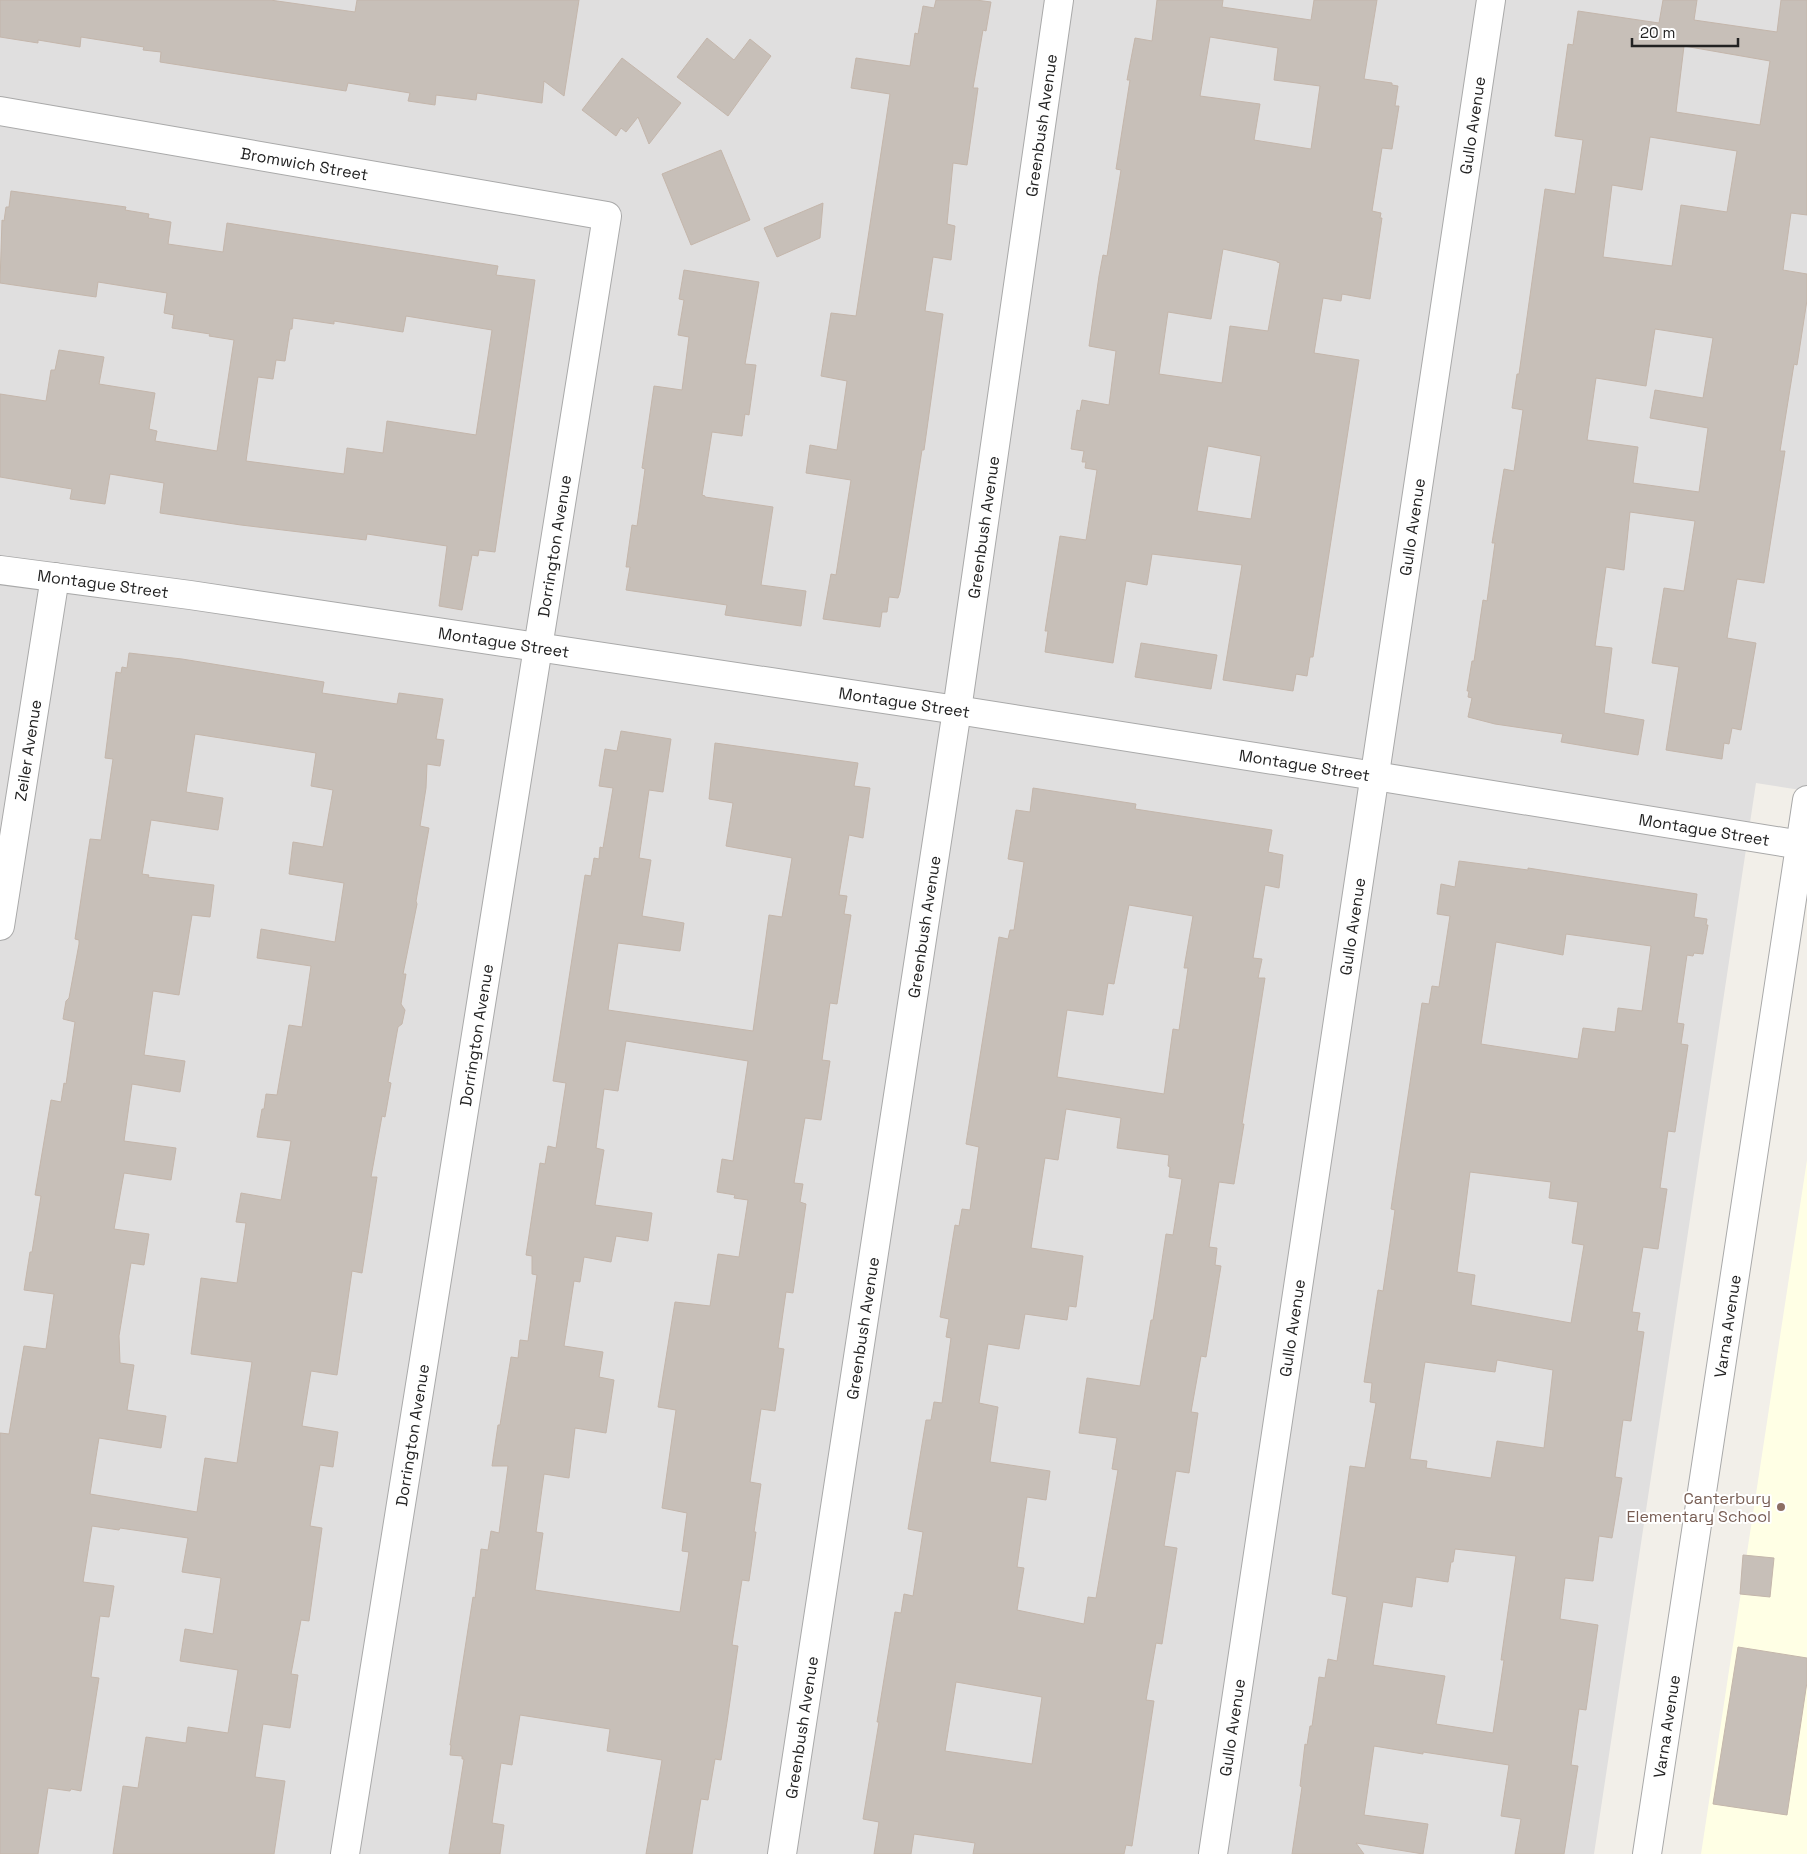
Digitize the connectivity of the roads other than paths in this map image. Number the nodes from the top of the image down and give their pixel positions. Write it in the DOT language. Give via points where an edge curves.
graph roads {
  1 [pos="1059,0"];
  2 [pos="1491,0"];
  3 [pos="0,111"];
  4 [pos="607,216"];
  5 [pos="0,570"];
  6 [pos="55,577"];
  7 [pos="538,648"];
  8 [pos="957,710"];
  9 [pos="1375,776"];
  10 [pos="1807,800"];
  11 [pos="1803,846"];
  12 [pos="0,926"];
  13 [pos="345,1854"];
  14 [pos="782,1854"];
  15 [pos="1213,1854"];
  16 [pos="1647,1854"];
  1 -- 8 [label="street, Greenbush Avenue"];
  2 -- 9 [label="street, Gullo Avenue"];
  3 -- 4 [label="street, Bromwich Street"];
  4 -- 7 [label="street, Dorrington Avenue"];
  5 -- 6 [label="street, Montague Street"];
  6 -- 7 [label="street, Montague Street"];
  6 -- 12 [label="street, Zeiler Avenue"];
  7 -- 8 [label="street, Montague Street"];
  7 -- 13 [label="street, Dorrington Avenue"];
  8 -- 9 [label="street, Montague Street"];
  8 -- 14 [label="street, Greenbush Avenue"];
  9 -- 11 [label="street, Montague Street"];
  9 -- 15 [label="street, Gullo Avenue"];
  10 -- 11 [label="street, Varna Avenue"];
  11 -- 16 [label="street, Varna Avenue"];
}
